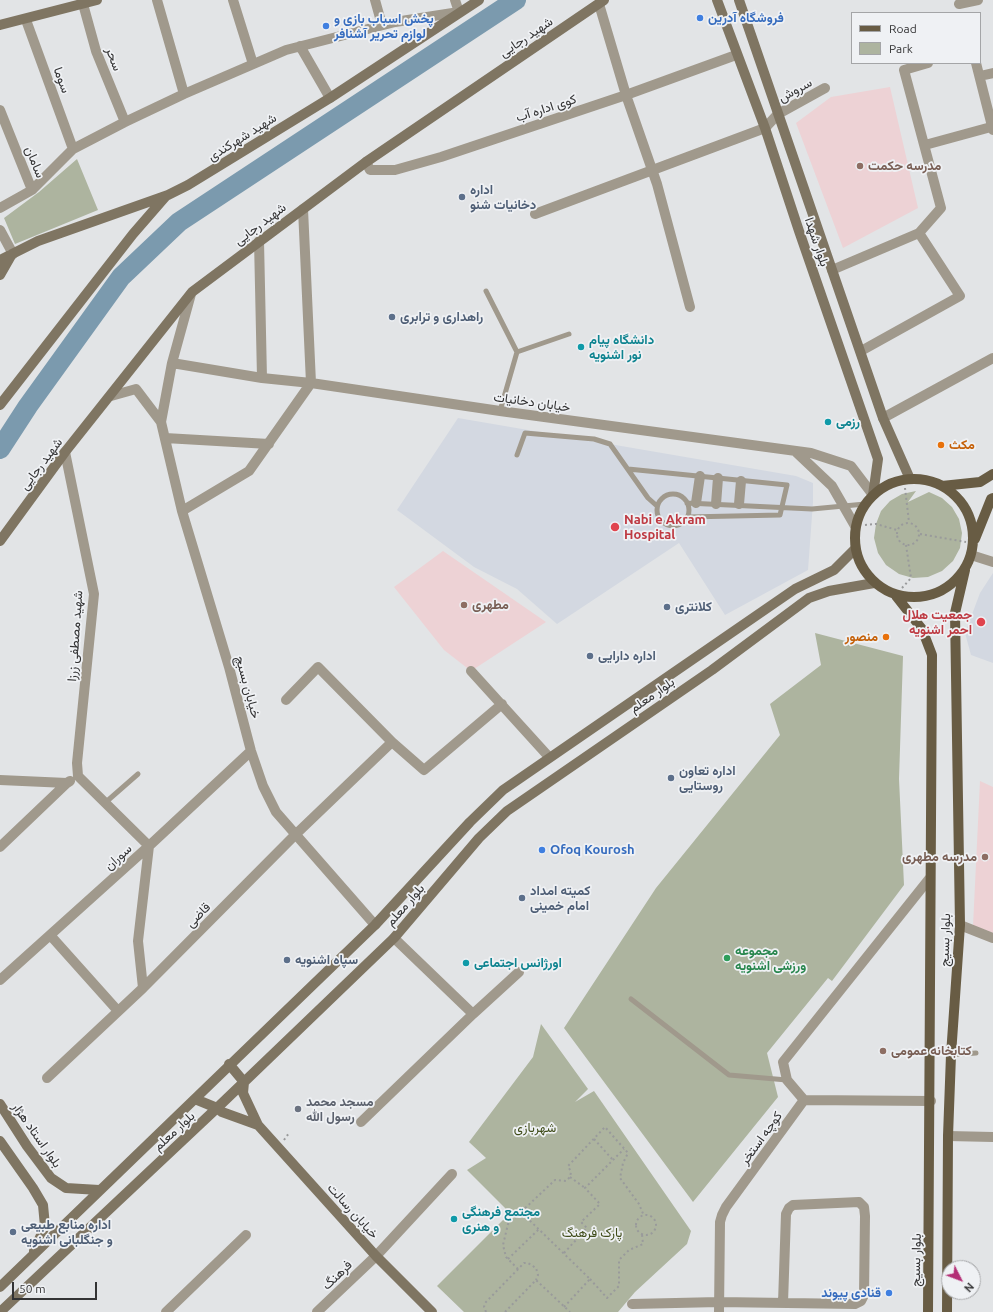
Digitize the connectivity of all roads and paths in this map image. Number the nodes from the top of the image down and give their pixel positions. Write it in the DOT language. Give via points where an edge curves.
graph roads {
  1 [pos="97,0"];
  2 [pos="157,0"];
  3 [pos="232,0"];
  4 [pos="375,0"];
  5 [pos="455,0"];
  6 [pos="479,0"];
  7 [pos="717,0"];
  8 [pos="739,0"];
  9 [pos="978,0"];
  10 [pos="601,2"];
  11 [pos="68,4"];
  12 [pos="83,4"];
  13 [pos="959,6"];
  14 [pos="459,12"];
  15 [pos="26,20"];
  16 [pos="0,25"];
  17 [pos="382,25"];
  18 [pos="300,46"];
  19 [pos="736,55"];
  20 [pos="253,64"];
  21 [pos="925,64"];
  22 [pos="976,64"];
  23 [pos="993,73"];
  24 [pos="980,76"];
  25 [pos="825,88"];
  26 [pos="184,94"];
  27 [pos="626,95"];
  28 [pos="330,98"];
  29 [pos="0,110"];
  30 [pos="778,114"];
  31 [pos="124,122"];
  32 [pos="765,128"];
  33 [pos="992,128"];
  34 [pos="925,145"];
  35 [pos="73,149"];
  36 [pos="366,162"];
  37 [pos="651,170"];
  38 [pos="32,190"];
  39 [pos="168,195"];
  40 [pos="0,208"];
  41 [pos="303,209"];
  42 [pos="535,214"];
  43 [pos="0,230"];
  44 [pos="919,233"];
  45 [pos="259,241"];
  46 [pos="13,254"];
  47 [pos="0,260"];
  48 [pos="832,270"];
  49 [pos="0,275"];
  50 [pos="486,291"];
  51 [pos="192,292"];
  52 [pos="690,307"];
  53 [pos="569,334"];
  54 [pos="860,351"];
  55 [pos="517,352"];
  56 [pos="993,358"];
  57 [pos="172,363"];
  58 [pos="262,378"];
  59 [pos="311,383"];
  60 [pos="111,396"];
  61 [pos="0,405"];
  62 [pos="500,411"];
  63 [pos="883,418"];
  64 [pos="161,422"];
  65 [pos="165,438"];
  66 [pos="269,444"];
  67 [pos="795,451"];
  68 [pos="65,452"];
  69 [pos="517,455"];
  70 [pos="628,469"];
  71 [pos="993,474"];
  72 [pos="700,476"];
  73 [pos="718,478"];
  74 [pos="907,479"];
  75 [pos="741,481"];
  76 [pos="942,486"];
  77 [pos="873,495"];
  78 [pos="993,498"];
  79 [pos="692,503"];
  80 [pos="716,504"];
  81 [pos="739,504"];
  82 [pos="865,504"];
  83 [pos="657,506"];
  84 [pos="782,506"];
  85 [pos="182,511"];
  86 [pos="687,518"];
  87 [pos="909,522"];
  88 [pos="856,526"];
  89 [pos="898,530"];
  90 [pos="920,534"];
  91 [pos="0,541"];
  92 [pos="974,543"];
  93 [pos="906,545"];
  94 [pos="855,549"];
  95 [pos="972,555"];
  96 [pos="993,562"];
  97 [pos="965,570"];
  98 [pos="874,583"];
  99 [pos="896,596"];
  100 [pos="471,671"];
  101 [pos="286,700"];
  102 [pos="502,704"];
  103 [pos="392,742"];
  104 [pos="251,751"];
  105 [pos="550,757"];
  106 [pos="138,774"];
  107 [pos="78,776"];
  108 [pos="0,780"];
  109 [pos="67,783"];
  110 [pos="106,802"];
  111 [pos="295,836"];
  112 [pos="149,846"];
  113 [pos="0,847"];
  114 [pos="929,879"];
  115 [pos="374,925"];
  116 [pos="960,925"];
  117 [pos="50,935"];
  118 [pos="394,938"];
  119 [pos="993,938"];
  120 [pos="519,972"];
  121 [pos="0,980"];
  122 [pos="143,988"];
  123 [pos="631,999"];
  124 [pos="118,1012"];
  125 [pos="472,1014"];
  126 [pos="976,1053"];
  127 [pos="951,1055"];
  128 [pos="229,1064"];
  129 [pos="47,1078"];
  130 [pos="787,1080"];
  131 [pos="244,1082"];
  132 [pos="196,1099"];
  133 [pos="804,1100"];
  134 [pos="931,1101"];
  135 [pos="0,1104"];
  136 [pos="218,1108"];
  137 [pos="361,1122"];
  138 [pos="258,1125"];
  139 [pos="948,1136"];
  140 [pos="993,1137"];
  141 [pos="594,1139"];
  142 [pos="0,1141"];
  143 [pos="624,1148"];
  144 [pos="613,1160"];
  145 [pos="452,1174"];
  146 [pos="570,1177"];
  147 [pos="585,1188"];
  148 [pos="99,1190"];
  149 [pos="521,1212"];
  150 [pos="644,1216"];
  151 [pos="539,1229"];
  152 [pos="642,1234"];
  153 [pos="246,1235"];
  154 [pos="564,1253"];
  155 [pos="376,1256"];
  156 [pos="31,1257"];
  157 [pos="508,1259"];
  158 [pos="518,1269"];
  159 [pos="590,1279"];
  160 [pos="536,1280"];
  161 [pos="0,1287"];
  162 [pos="783,1303"];
  163 [pos="632,1304"];
  164 [pos="564,1307"];
  165 [pos="719,1307"];
  166 [pos="0,1312"];
  167 [pos="166,1312"];
  168 [pos="317,1312"];
  169 [pos="432,1312"];
  170 [pos="486,1312"];
  171 [pos="505,1312"];
  172 [pos="570,1312"];
  173 [pos="928,1312"];
  174 [pos="948,1312"];
  1 -- 12 [label="main road"];
  2 -- 26 [label="street"];
  3 -- 20 [label="street"];
  4 -- 17 [label="street"];
  5 -- 14 [label="street"];
  6 -- 14 [label="main road, شهید شهرکندی"];
  7 -- 19 [label="main road, بلوار شهدا"];
  8 -- 30 [label="main road, بلوار شهدا"];
  9 -- 13 [label="street"];
  10 -- 27 [label="street"];
  10 -- 36 [label="main road, شهید رجایی"];
  11 -- 12 [label="main road"];
  11 -- 15 [label="main road"];
  12 -- 31 [label="street, سحر" via="96,51"];
  14 -- 17 [label="street"];
  14 -- 28 [label="main road, شهید شهرکندی"];
  15 -- 16 [label="main road"];
  15 -- 35 [label="street, سوما"];
  17 -- 18 [label="street"];
  18 -- 20 [label="street"];
  18 -- 28 [label="street"];
  19 -- 27 [label="street, کوی اداره آب"];
  19 -- 32 [label="main road, بلوار شهدا"];
  20 -- 26 [label="street"];
  21 -- 34 [label="street" via="904,70"];
  22 -- 24 [label="street"];
  23 -- 24 [label="street"];
  24 -- 33 [label="street"];
  25 -- 30 [label="street, سروش"];
  26 -- 31 [label="street"];
  27 -- 36 [label="street, کوی اداره آب" via="395,170 370,170"];
  27 -- 37 [label="street"];
  28 -- 39 [label="main road, شهید شهرکندی"];
  29 -- 38 [label="street, سامان"];
  30 -- 32 [label="street, سروش"];
  30 -- 48 [label="main road, بلوار شهدا"];
  31 -- 35 [label="street"];
  32 -- 37 [label="street"];
  32 -- 77 [label="main road, بلوار شهدا" via="878,459"];
  33 -- 34 [label="street"];
  34 -- 44 [label="street" via="940,208"];
  35 -- 38 [label="street"];
  36 -- 41 [label="main road, شهید رجایی"];
  37 -- 42 [label="street"];
  37 -- 52 [label="street"];
  38 -- 40 [label="street, سامان"];
  39 -- 46 [label="main road, شهید شهرکندی" via="38,241"];
  39 -- 61 [label="main road" via="134,234"];
  41 -- 45 [label="main road, شهید رجایی"];
  41 -- 59 [label="street"];
  43 -- 46 [label="street"];
  44 -- 48 [label="street"];
  44 -- 54 [label="street" via="960,296"];
  45 -- 51 [label="main road, شهید رجایی"];
  45 -- 58 [label="street"];
  46 -- 47 [label="main road, شهید شهرکندی"];
  46 -- 49 [label="main road"];
  48 -- 54 [label="main road, بلوار شهدا"];
  50 -- 55 [label="lane"];
  51 -- 57 [label="street"];
  51 -- 60 [label="main road, شهید رجایی"];
  53 -- 55 [label="lane"];
  54 -- 63 [label="main road, بلوار شهدا"];
  55 -- 62 [label="lane"];
  56 -- 63 [label="street"];
  57 -- 58 [label="street, خیابان دخانیات"];
  57 -- 64 [label="street"];
  58 -- 59 [label="street, خیابان دخانیات"];
  59 -- 62 [label="street, خیابان دخانیات"];
  59 -- 66 [label="street"];
  60 -- 64 [label="street" via="136,389"];
  60 -- 68 [label="main road, شهید رجایی"];
  62 -- 67 [label="street, خیابان دخانیات"];
  63 -- 74 [label="main road, بلوار شهدا"];
  64 -- 65 [label="street, خیابان بسبچ"];
  65 -- 66 [label="street"];
  65 -- 85 [label="street, خیابان بسبچ"];
  66 -- 85 [label="street" via="249,470"];
  67 -- 77 [label="street, خیابان دخانیات" via="811,453 851,466"];
  67 -- 88 [label="street" via="832,486"];
  68 -- 91 [label="main road, شهید رجایی"];
  68 -- 107 [label="street, شهید مصطفی زرزا" via="94,594"];
  69 -- 70 [label="lane" via="525,433 594,438 610,444"];
  70 -- 72 [label="lane"];
  70 -- 83 [label="lane" via="648,498"];
  71 -- 76 [label="main road" via="980,482"];
  72 -- 73 [label="lane"];
  72 -- 79 [label="street"];
  73 -- 75 [label="lane"];
  73 -- 80 [label="street"];
  74 -- 76 [label="main road" via="927,480"];
  74 -- 77 [label="main road" via="882,488"];
  74 -- 87 [label="path"];
  75 -- 81 [label="street"];
  75 -- 84 [label="lane" via="787,485"];
  76 -- 92 [label="main road" via="956,496 966,509"];
  77 -- 82 [label="main road"];
  78 -- 92 [label="main road"];
  79 -- 80 [label="lane"];
  79 -- 83 [label="lane" via="679,495 668,495 659,501"];
  79 -- 86 [label="lane" via="688,507"];
  80 -- 81 [label="lane"];
  81 -- 84 [label="lane"];
  82 -- 84 [label="lane" via="812,509"];
  82 -- 88 [label="main road"];
  83 -- 86 [label="lane" via="658,517 665,524 675,526"];
  84 -- 86 [label="lane" via="780,515"];
  85 -- 104 [label="street, خیابان بسبچ" via="229,667"];
  87 -- 89 [label="path" via="902,524"];
  87 -- 90 [label="path" via="918,528"];
  88 -- 89 [label="path" via="876,524"];
  88 -- 94 [label="main road"];
  89 -- 93 [label="path" via="899,540"];
  90 -- 92 [label="path"];
  90 -- 93 [label="path" via="917,541"];
  92 -- 95 [label="main road"];
  93 -- 99 [label="path" via="911,578"];
  94 -- 98 [label="main road" via="862,568"];
  94 -- 105 [label="main road, بلوار معلم" via="834,570 795,589"];
  95 -- 96 [label="street"];
  95 -- 97 [label="main road"];
  97 -- 99 [label="main road" via="952,584 935,594 916,598"];
  97 -- 116 [label="main road, بلوار بسیج" via="955,613"];
  98 -- 99 [label="main road"];
  98 -- 118 [label="main road, بلوار معلم" via="829,590 809,598 712,670 507,811 479,838"];
  99 -- 114 [label="main road, بلوار بسیج" via="922,629 932,655"];
  100 -- 102 [label="street"];
  101 -- 103 [label="street" via="318,667"];
  102 -- 103 [label="street" via="424,770"];
  102 -- 105 [label="street"];
  103 -- 111 [label="street, قاضی"];
  104 -- 111 [label="street, خیابان بسبچ" via="263,786 276,812"];
  104 -- 112 [label="street, سوران"];
  105 -- 115 [label="main road, بلوار معلم" via="503,790"];
  106 -- 110 [label="lane"];
  107 -- 109 [label="street"];
  107 -- 110 [label="street"];
  108 -- 109 [label="street"];
  109 -- 113 [label="street"];
  110 -- 112 [label="street"];
  111 -- 115 [label="street, خیابان بسبچ"];
  111 -- 122 [label="street, قاضی"];
  112 -- 117 [label="street, سوران"];
  112 -- 122 [label="street" via="138,941"];
  114 -- 130 [label="street" via="783,1062"];
  114 -- 134 [label="main road, بلوار بسیج"];
  115 -- 128 [label="main road, بلوار معلم"];
  116 -- 119 [label="street"];
  116 -- 127 [label="main road, بلوار بسیج"];
  117 -- 121 [label="street, سوران"];
  117 -- 124 [label="street"];
  118 -- 125 [label="street"];
  118 -- 131 [label="main road, بلوار معلم"];
  120 -- 125 [label="street"];
  122 -- 124 [label="street, قاضی"];
  123 -- 130 [label="lane" via="729,1075"];
  124 -- 129 [label="street, قاضی"];
  125 -- 137 [label="street"];
  126 -- 127 [label="lane"];
  127 -- 139 [label="main road, بلوار بسیج"];
  128 -- 131 [label="main road"];
  128 -- 132 [label="main road, بلوار معلم"];
  130 -- 133 [label="street"];
  131 -- 136 [label="main road, بلوار معلم"];
  131 -- 138 [label="main road" via="243,1093"];
  132 -- 136 [label="main road"];
  132 -- 148 [label="main road, بلوار معلم"];
  133 -- 134 [label="street"];
  133 -- 165 [label="street, کوچه استخر" via="724,1211 720,1222"];
  134 -- 173 [label="main road, بلوار بسیج"];
  135 -- 148 [label="main road, بلوار استاد هژار" via="51,1178 66,1188"];
  136 -- 138 [label="main road" via="222,1112"];
  136 -- 166 [label="main road, بلوار معلم"];
  138 -- 155 [label="main road, خیابان رسالت"];
  139 -- 140 [label="street"];
  139 -- 174 [label="main road, بلوار بسیج"];
  141 -- 143 [label="path" via="605,1128"];
  141 -- 144 [label="path"];
  141 -- 146 [label="path" via="568,1166"];
  142 -- 156 [label="main road" via="43,1205 45,1226"];
  143 -- 144 [label="path"];
  143 -- 150 [label="path" via="628,1153 620,1178 639,1204"];
  144 -- 147 [label="path"];
  145 -- 155 [label="street, فرهنگ"];
  146 -- 147 [label="path"];
  146 -- 149 [label="path" via="562,1182 555,1180"];
  147 -- 154 [label="path" via="600,1204 581,1222 587,1228"];
  148 -- 156 [label="main road, بلوار معلم"];
  149 -- 151 [label="path"];
  149 -- 157 [label="path" via="508,1224 505,1232 503,1245"];
  150 -- 152 [label="path" via="638,1220 636,1226"];
  150 -- 152 [label="path" via="652,1218 656,1226 651,1234"];
  151 -- 154 [label="path"];
  151 -- 157 [label="path"];
  152 -- 159 [label="path" via="643,1244 629,1250 619,1260 619,1286 607,1298"];
  153 -- 167 [label="street"];
  154 -- 159 [label="path"];
  155 -- 168 [label="street, فرهنگ"];
  155 -- 169 [label="main road, خیابان رسالت"];
  156 -- 161 [label="main road, بلوار معلم"];
  157 -- 158 [label="path"];
  158 -- 160 [label="path" via="524,1263 532,1264 538,1271"];
  158 -- 170 [label="path" via="485,1303"];
  159 -- 164 [label="path"];
  160 -- 164 [label="path"];
  160 -- 171 [label="path"];
  162 -- 162 [label="street" via="855,1304 861,1301 864,1295 865,1216 864,1207 858,1202 794,1205 789,1208 786,1214"];
  162 -- 165 [label="street"];
  163 -- 165 [label="street"];
  164 -- 172 [label="path"];
}
